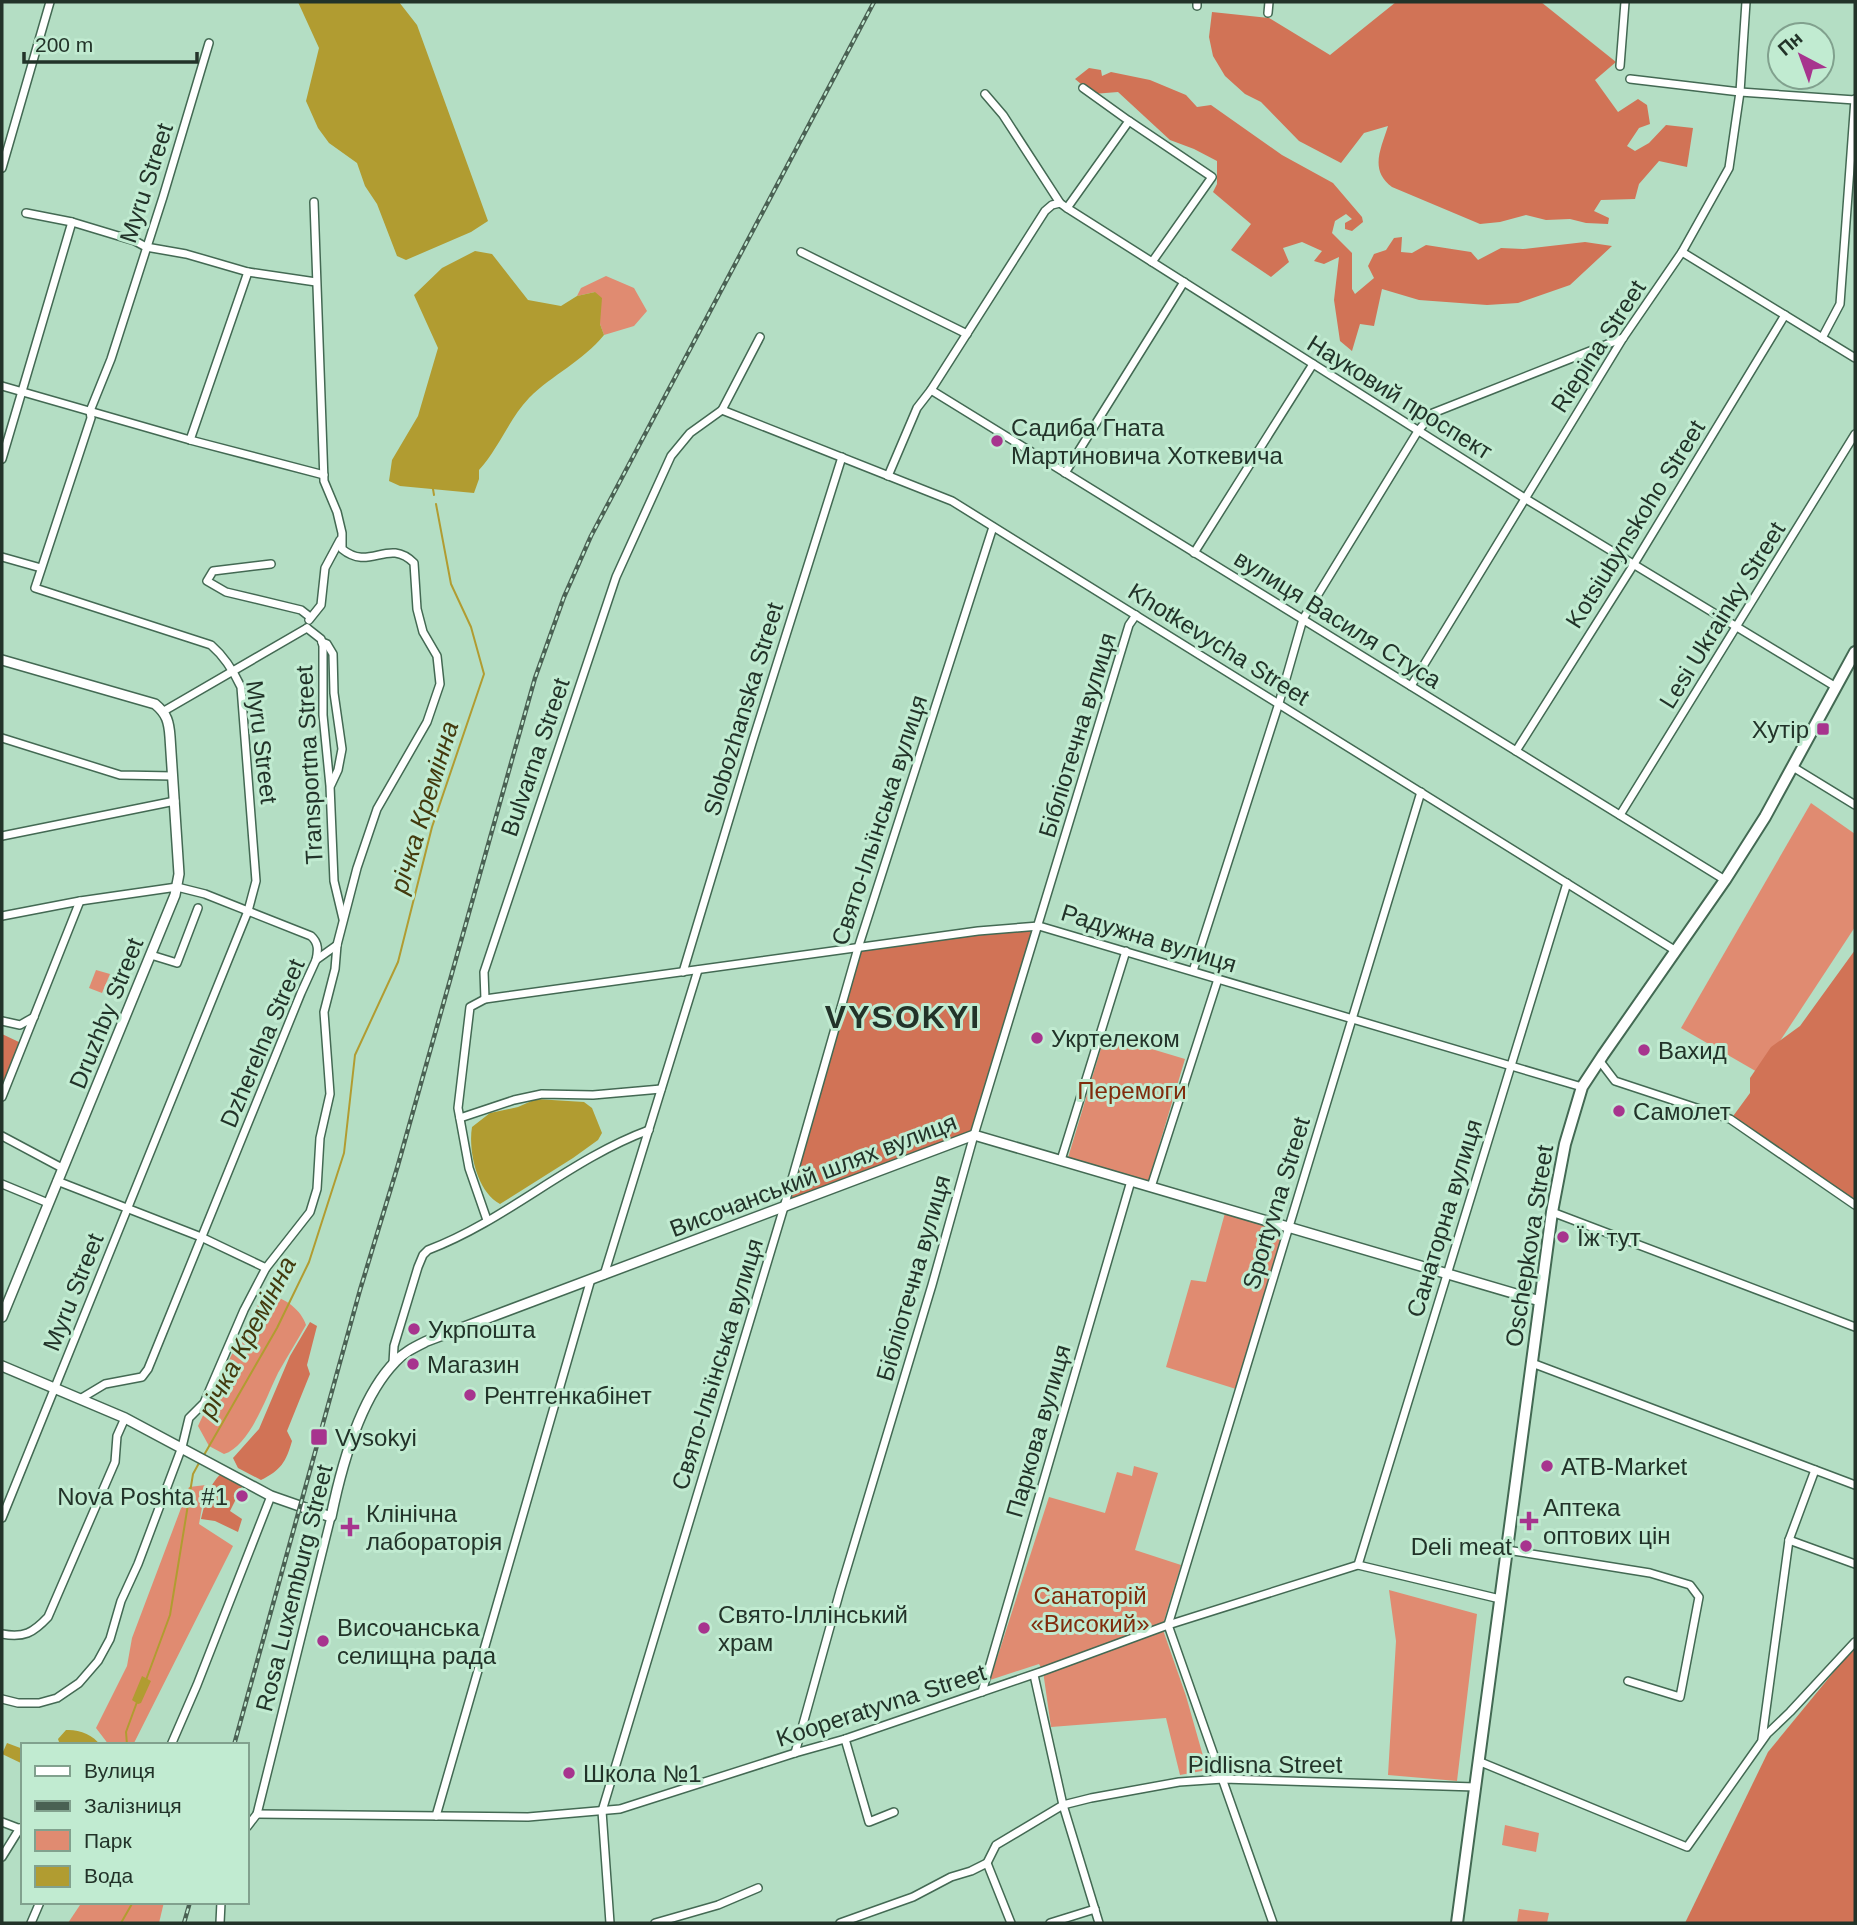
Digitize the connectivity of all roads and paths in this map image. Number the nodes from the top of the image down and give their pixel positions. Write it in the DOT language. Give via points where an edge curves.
graph roads {
  1 [pos="50,2"];
  2 [pos="1269,2"];
  3 [pos="1625,2"];
  4 [pos="1746,2"];
  5 [pos="1268,13"];
  6 [pos="209,43"];
  7 [pos="1620,66"];
  8 [pos="1630,79"];
  9 [pos="1083,88"];
  10 [pos="1740,92"];
  11 [pos="985,94"];
  12 [pos="1855,99"];
  13 [pos="1129,121"];
  14 [pos="2,168"];
  15 [pos="314,202"];
  16 [pos="1060,203"];
  17 [pos="1067,208"];
  18 [pos="26,213"];
  19 [pos="72,222"];
  20 [pos="145,247"];
  21 [pos="801,252"];
  22 [pos="1682,252"];
  23 [pos="1152,262"];
  24 [pos="248,272"];
  25 [pos="316,282"];
  26 [pos="1184,282"];
  27 [pos="1785,315"];
  28 [pos="967,334"];
  29 [pos="760,337"];
  30 [pos="1623,338"];
  31 [pos="1822,338"];
  32 [pos="1855,358"];
  33 [pos="1313,364"];
  34 [pos="2,386"];
  35 [pos="931,390"];
  36 [pos="22,392"];
  37 [pos="722,410"];
  38 [pos="90,411"];
  39 [pos="1418,431"];
  40 [pos="1855,434"];
  41 [pos="190,440"];
  42 [pos="842,457"];
  43 [pos="2,459"];
  44 [pos="1065,473"];
  45 [pos="324,475"];
  46 [pos="888,476"];
  47 [pos="1525,499"];
  48 [pos="993,527"];
  49 [pos="341,539"];
  50 [pos="1194,552"];
  51 [pos="2,557"];
  52 [pos="271,564"];
  53 [pos="1634,565"];
  54 [pos="41,568"];
  55 [pos="1136,615"];
  56 [pos="310,617"];
  57 [pos="1303,620"];
  58 [pos="1738,627"];
  59 [pos="306,628"];
  60 [pos="322,642"];
  61 [pos="1855,652"];
  62 [pos="2,660"];
  63 [pos="233,670"];
  64 [pos="1411,686"];
  65 [pos="1836,687"];
  66 [pos="1279,703"];
  67 [pos="164,711"];
  68 [pos="2,737"];
  69 [pos="1516,751"];
  70 [pos="1793,767"];
  71 [pos="173,776"];
  72 [pos="330,786"];
  73 [pos="1421,792"];
  74 [pos="175,801"];
  75 [pos="1855,805"];
  76 [pos="1620,815"];
  77 [pos="2,836"];
  78 [pos="1725,880"];
  79 [pos="1567,883"];
  80 [pos="177,887"];
  81 [pos="80,901"];
  82 [pos="198,908"];
  83 [pos="248,911"];
  84 [pos="2,916"];
  85 [pos="344,922"];
  86 [pos="1040,926"];
  87 [pos="337,945"];
  88 [pos="858,948"];
  89 [pos="1126,951"];
  90 [pos="1676,951"];
  91 [pos="150,955"];
  92 [pos="316,960"];
  93 [pos="698,970"];
  94 [pos="1193,971"];
  95 [pos="683,972"];
  96 [pos="1217,979"];
  97 [pos="485,999"];
  98 [pos="34,1017"];
  99 [pos="1353,1019"];
  100 [pos="2,1021"];
  101 [pos="1599,1060"];
  102 [pos="1510,1065"];
  103 [pos="1583,1087"];
  104 [pos="661,1089"];
  105 [pos="2,1097"];
  106 [pos="460,1118"];
  107 [pos="649,1130"];
  108 [pos="974,1135"];
  109 [pos="2,1136"];
  110 [pos="1061,1160"];
  111 [pos="62,1168"];
  112 [pos="57,1181"];
  113 [pos="1132,1181"];
  114 [pos="2,1184"];
  115 [pos="1151,1187"];
  116 [pos="48,1203"];
  117 [pos="1855,1205"];
  118 [pos="784,1207"];
  119 [pos="127,1209"];
  120 [pos="1552,1212"];
  121 [pos="487,1220"];
  122 [pos="1289,1227"];
  123 [pos="201,1237"];
  124 [pos="266,1268"];
  125 [pos="1447,1274"];
  126 [pos="604,1275"];
  127 [pos="592,1279"];
  128 [pos="1540,1301"];
  129 [pos="2,1317"];
  130 [pos="1855,1327"];
  131 [pos="393,1363"];
  132 [pos="1532,1363"];
  133 [pos="2,1366"];
  134 [pos="55,1388"];
  135 [pos="80,1399"];
  136 [pos="125,1418"];
  137 [pos="182,1447"];
  138 [pos="1815,1470"];
  139 [pos="1855,1485"];
  140 [pos="271,1496"];
  141 [pos="331,1517"];
  142 [pos="2,1518"];
  143 [pos="1789,1540"];
  144 [pos="1507,1550"];
  145 [pos="1855,1564"];
  146 [pos="1358,1565"];
  147 [pos="1500,1599"];
  148 [pos="1168,1625"];
  149 [pos="2,1634"];
  150 [pos="1855,1642"];
  151 [pos="1034,1675"];
  152 [pos="1628,1681"];
  153 [pos="982,1692"];
  154 [pos="2,1699"];
  155 [pos="845,1739"];
  156 [pos="1762,1741"];
  157 [pos="172,1743"];
  158 [pos="795,1753"];
  159 [pos="1478,1760"];
  160 [pos="1223,1779"];
  161 [pos="1475,1787"];
  162 [pos="1063,1805"];
  163 [pos="602,1811"];
  164 [pos="894,1812"];
  165 [pos="257,1814"];
  166 [pos="436,1816"];
  167 [pos="2,1822"];
  168 [pos="248,1826"];
  169 [pos="21,1829"];
  170 [pos="21,1830"];
  171 [pos="2,1857"];
  172 [pos="987,1863"];
  173 [pos="758,1888"];
  174 [pos="39,1904"];
  175 [pos="221,1904"];
  176 [pos="1095,1909"];
  177 [pos="31,1923"];
  178 [pos="220,1923"];
  179 [pos="610,1923"];
  180 [pos="655,1923"];
  181 [pos="840,1923"];
  182 [pos="1011,1923"];
  183 [pos="1050,1923"];
  184 [pos="1099,1923"];
  185 [pos="1273,1923"];
  186 [pos="1457,1923"];
  1 -- 14 [label="street"];
  2 -- 5 [label="street"];
  3 -- 7 [label="street"];
  4 -- 10 [label="street, Riepina Street"];
  6 -- 20 [label="street, Myru Street"];
  8 -- 10 [label="street"];
  9 -- 13 [label="street"];
  10 -- 12 [label="street"];
  10 -- 22 [label="street, Riepina Street" via="1729,168"];
  11 -- 16 [label="street, Науковий проспект"];
  12 -- 31 [label="street" via="1840,304"];
  13 -- 17 [label="street"];
  13 -- 23 [label="street" via="1212,177"];
  15 -- 25 [label="street"];
  16 -- 17 [label="street, Науковий проспект"];
  16 -- 28 [label="street" via="1045,211"];
  17 -- 23 [label="street, Науковий проспект"];
  18 -- 19 [label="street"];
  19 -- 20 [label="street"];
  19 -- 36 [label="street"];
  20 -- 24 [label="street"];
  20 -- 38 [label="street, Myru Street"];
  21 -- 28 [label="street"];
  22 -- 27 [label="street"];
  22 -- 30 [label="street, Riepina Street"];
  23 -- 26 [label="street, Науковий проспект"];
  24 -- 25 [label="street"];
  24 -- 41 [label="street"];
  25 -- 45 [label="street"];
  26 -- 33 [label="street, Науковий проспект"];
  26 -- 44 [label="street"];
  27 -- 31 [label="street"];
  27 -- 53 [label="street, Kotsiubynskoho Street"];
  28 -- 35 [label="street"];
  29 -- 37 [label="street, Bulvarna Street"];
  30 -- 39 [label="street" via="1433,413"];
  30 -- 47 [label="street, Riepina Street"];
  31 -- 32 [label="street"];
  33 -- 39 [label="street, Науковий проспект"];
  33 -- 50 [label="street"];
  34 -- 36 [label="street"];
  35 -- 44 [label="street, вулиця Василя Стуса"];
  35 -- 46 [label="street" via="917,408"];
  36 -- 38 [label="street"];
  36 -- 43 [label="street"];
  37 -- 42 [label="street, Khotkevycha Street"];
  37 -- 97 [label="street, Bulvarna Street" via="690,433 671,456 616,577 484,972"];
  38 -- 41 [label="street"];
  38 -- 54 [label="street, Myru Street"];
  39 -- 47 [label="street, Науковий проспект"];
  39 -- 57 [label="street"];
  40 -- 58 [label="street, Lesi Ukrainky Street"];
  41 -- 45 [label="street"];
  42 -- 46 [label="street, Khotkevycha Street"];
  42 -- 95 [label="street, Slobozhanska Street"];
  44 -- 50 [label="street, вулиця Василя Стуса"];
  45 -- 49 [label="street"];
  46 -- 48 [label="street, Khotkevycha Street" via="951,501"];
  47 -- 53 [label="street, Науковий проспект"];
  47 -- 64 [label="street, Riepina Street"];
  48 -- 55 [label="street, Khotkevycha Street"];
  48 -- 88 [label="street, Свято-Ільїнська вулиця"];
  49 -- 56 [label="street" via="325,568 321,605"];
  49 -- 85 [label="street, Dzherelna Street" via="342,549 352,558 396,552 414,563 417,609 437,656 440,684 426,722 377,809"];
  50 -- 57 [label="street, вулиця Василя Стуса"];
  51 -- 54 [label="street"];
  52 -- 56 [label="street" via="213,571 206,581 226,592 300,610"];
  53 -- 58 [label="street, Науковий проспект"];
  53 -- 69 [label="street, Kotsiubynskoho Street"];
  54 -- 63 [label="street, Myru Street" via="36,588 211,645"];
  55 -- 66 [label="street, Khotkevycha Street"];
  55 -- 86 [label="street, Бібліотечна вулиця" via="1129,625"];
  56 -- 59 [label="street"];
  57 -- 64 [label="street, вулиця Василя Стуса"];
  57 -- 66 [label="street"];
  58 -- 65 [label="street, Науковий проспект"];
  58 -- 76 [label="street, Lesi Ukrainky Street"];
  59 -- 60 [label="street, Transportna Street"];
  59 -- 63 [label="street"];
  60 -- 72 [label="street, Transportna Street"];
  60 -- 72 [label="street" via="333,654 342,749"];
  61 -- 65 [label="highway, Oschepkova Street"];
  62 -- 67 [label="street" via="155,704"];
  63 -- 67 [label="street"];
  63 -- 83 [label="street, Myru Street" via="241,687 255,852 256,881"];
  64 -- 69 [label="street, вулиця Василя Стуса"];
  65 -- 70 [label="highway, Oschepkova Street"];
  66 -- 73 [label="street, Khotkevycha Street"];
  66 -- 94 [label="street"];
  67 -- 71 [label="street, Druzhby Street"];
  68 -- 71 [label="street" via="120,775"];
  69 -- 76 [label="street, вулиця Василя Стуса"];
  70 -- 75 [label="street"];
  70 -- 78 [label="highway, Oschepkova Street"];
  71 -- 74 [label="street, Druzhby Street"];
  72 -- 85 [label="street, Transportna Street" via="334,881"];
  73 -- 79 [label="street, Khotkevycha Street"];
  73 -- 99 [label="street, Sportyvna Street"];
  74 -- 77 [label="street"];
  74 -- 80 [label="street, Druzhby Street"];
  76 -- 78 [label="street, вулиця Василя Стуса"];
  78 -- 90 [label="highway, Oschepkova Street"];
  79 -- 90 [label="street, Khotkevycha Street"];
  79 -- 102 [label="street, Санаторна вулиця"];
  80 -- 81 [label="street"];
  80 -- 83 [label="street"];
  80 -- 91 [label="street, Druzhby Street"];
  81 -- 84 [label="street"];
  81 -- 98 [label="street"];
  82 -- 91 [label="street" via="177,963"];
  83 -- 92 [label="street" via="315,939"];
  83 -- 119 [label="street, Myru Street"];
  85 -- 87 [label="street, Dzherelna Street"];
  86 -- 88 [label="street, Радужна вулиця"];
  86 -- 89 [label="street, Радужна вулиця"];
  86 -- 108 [label="street, Бібліотечна вулиця"];
  87 -- 92 [label="street, Dzherelna Street"];
  87 -- 124 [label="street" via="324,1012 330,1094 320,1138 317,1189 310,1212"];
  88 -- 93 [label="street, Радужна вулиця"];
  88 -- 118 [label="street, Свято-Ільїнська вулиця"];
  89 -- 94 [label="street, Радужна вулиця"];
  89 -- 110 [label="street"];
  90 -- 101 [label="highway, Oschepkova Street"];
  91 -- 111 [label="street, Druzhby Street"];
  92 -- 123 [label="street, Dzherelna Street"];
  93 -- 95 [label="street, Радужна вулиця"];
  93 -- 104 [label="street"];
  94 -- 96 [label="street, Радужна вулиця"];
  95 -- 97 [label="street, Радужна вулиця"];
  96 -- 99 [label="street, Радужна вулиця"];
  96 -- 115 [label="street"];
  97 -- 106 [label="street" via="470,1007"];
  98 -- 100 [label="street" via="20,1025"];
  98 -- 105 [label="street"];
  99 -- 102 [label="street, Радужна вулиця"];
  99 -- 122 [label="street, Sportyvna Street"];
  101 -- 103 [label="highway, Oschepkova Street"];
  101 -- 117 [label="street" via="1615,1081 1731,1119"];
  102 -- 103 [label="street, Радужна вулиця"];
  102 -- 125 [label="street, Санаторна вулиця"];
  103 -- 120 [label="highway, Oschepkova Street" via="1565,1144"];
  104 -- 106 [label="street" via="542,1094"];
  104 -- 107 [label="street"];
  106 -- 121 [label="street"];
  107 -- 121 [label="street" via="603,1150"];
  107 -- 126 [label="street"];
  108 -- 110 [label="street, Височанський шлях вулиця"];
  108 -- 118 [label="street, Височанський шлях вулиця"];
  108 -- 158 [label="street, Бібліотечна вулиця"];
  109 -- 111 [label="street"];
  110 -- 113 [label="street, Височанський шлях вулиця"];
  111 -- 112 [label="street, Druzhby Street"];
  112 -- 116 [label="street, Druzhby Street"];
  112 -- 119 [label="street"];
  113 -- 115 [label="street, Височанський шлях вулиця"];
  113 -- 153 [label="street, Паркова вулиця"];
  114 -- 116 [label="street"];
  115 -- 122 [label="street, Височанський шлях вулиця"];
  116 -- 129 [label="street, Druzhby Street"];
  118 -- 126 [label="street, Височанський шлях вулиця"];
  118 -- 163 [label="street, Свято-Ільїнська вулиця"];
  119 -- 123 [label="street"];
  119 -- 134 [label="street, Myru Street"];
  120 -- 128 [label="highway, Oschepkova Street"];
  120 -- 130 [label="street"];
  121 -- 131 [label="street" via="428,1250 418,1267"];
  122 -- 125 [label="street, Височанський шлях вулиця"];
  122 -- 148 [label="street, Sportyvna Street"];
  123 -- 124 [label="street"];
  123 -- 135 [label="street, Dzherelna Street" via="148,1369 142,1377 105,1384"];
  124 -- 137 [label="street" via="204,1403 189,1418"];
  125 -- 128 [label="street, Височанський шлях вулиця"];
  125 -- 146 [label="street, Санаторна вулиця"];
  126 -- 127 [label="street, Височанський шлях вулиця"];
  127 -- 131 [label="street, Височанський шлях вулиця" via="427,1341"];
  127 -- 166 [label="street"];
  128 -- 132 [label="highway, Oschepkova Street"];
  131 -- 141 [label="street, Rosa Luxemburg Street" via="371,1395 353,1438"];
  132 -- 138 [label="street"];
  132 -- 144 [label="highway, Oschepkova Street"];
  133 -- 134 [label="street"];
  134 -- 135 [label="street"];
  134 -- 142 [label="street, Myru Street"];
  135 -- 136 [label="street"];
  136 -- 137 [label="street"];
  136 -- 149 [label="street" via="117,1436 115,1462 48,1617 36,1631 21,1636"];
  137 -- 140 [label="street"];
  137 -- 154 [label="street" via="98,1661 79,1684 57,1698 39,1703"];
  138 -- 139 [label="street"];
  138 -- 143 [label="street"];
  140 -- 141 [label="street"];
  140 -- 157 [label="street"];
  141 -- 165 [label="street, Rosa Luxemburg Street"];
  143 -- 145 [label="street"];
  143 -- 156 [label="street"];
  144 -- 147 [label="highway, Oschepkova Street"];
  144 -- 152 [label="street" via="1650,1573 1690,1586 1699,1597 1680,1697"];
  146 -- 147 [label="street"];
  146 -- 148 [label="street, Kooperatyvna Street"];
  147 -- 159 [label="highway, Oschepkova Street"];
  148 -- 151 [label="street, Kooperatyvna Street"];
  148 -- 160 [label="street"];
  150 -- 156 [label="street"];
  151 -- 153 [label="street, Kooperatyvna Street"];
  151 -- 162 [label="street"];
  153 -- 155 [label="street, Kooperatyvna Street"];
  155 -- 158 [label="street, Kooperatyvna Street"];
  155 -- 164 [label="street" via="869,1822"];
  156 -- 159 [label="street" via="1686,1847"];
  158 -- 163 [label="street, Kooperatyvna Street"];
  159 -- 161 [label="highway, Oschepkova Street"];
  160 -- 161 [label="street, Pidlisna Street"];
  160 -- 162 [label="street, Pidlisna Street" via="1179,1782"];
  160 -- 185 [label="street"];
  161 -- 186 [label="highway, Oschepkova Street"];
  162 -- 172 [label="street, Pidlisna Street" via="996,1845"];
  162 -- 176 [label="street"];
  163 -- 166 [label="street, Kooperatyvna Street" via="528,1817"];
  163 -- 179 [label="street"];
  165 -- 166 [label="street, Kooperatyvna Street"];
  165 -- 168 [label="street, Rosa Luxemburg Street"];
  167 -- 169 [label="street"];
  170 -- 171 [label="street"];
  172 -- 181 [label="street, Pidlisna Street" via="913,1897"];
  172 -- 182 [label="street"];
  173 -- 180 [label="street"];
  174 -- 177 [label="street"];
  175 -- 178 [label="street"];
  176 -- 183 [label="street"];
  176 -- 184 [label="street"];
}
